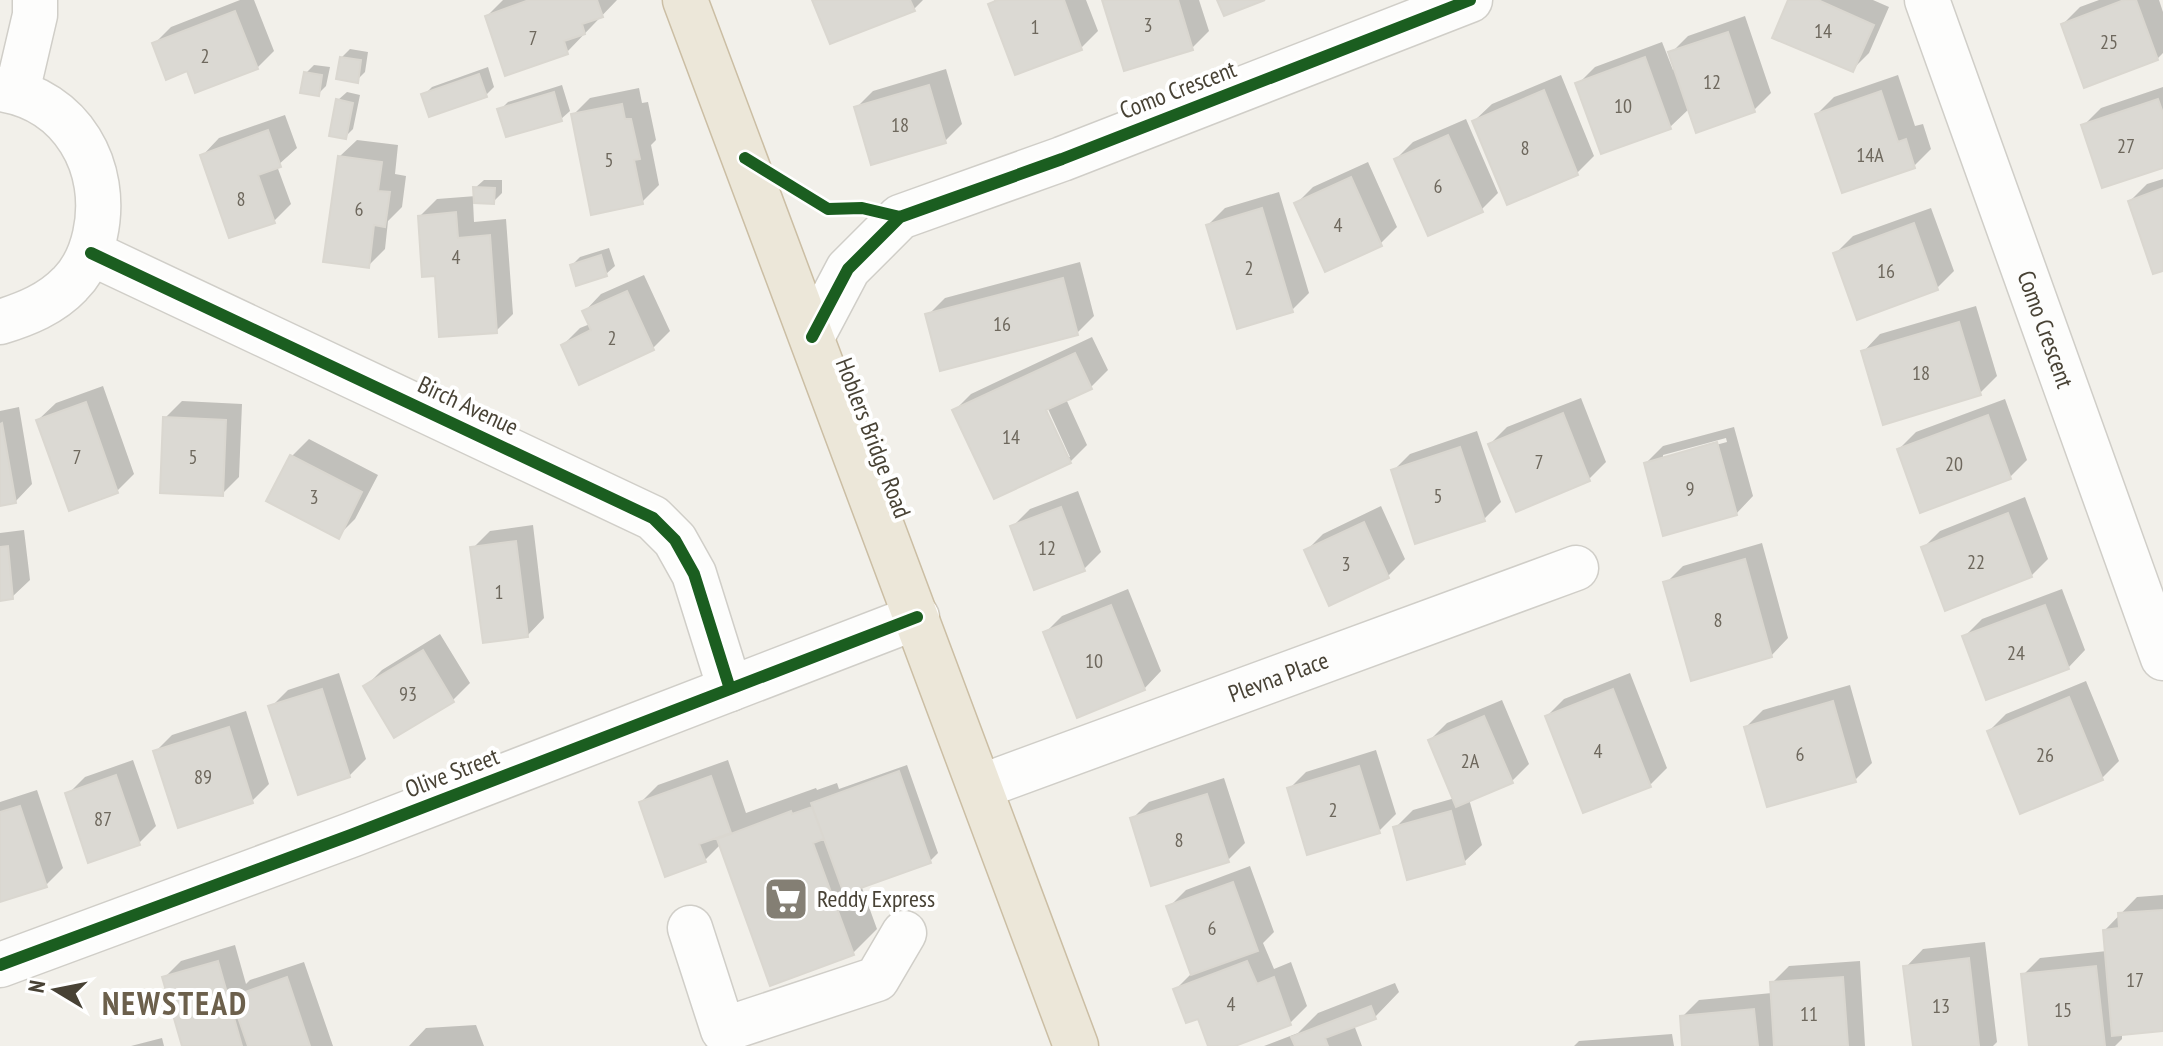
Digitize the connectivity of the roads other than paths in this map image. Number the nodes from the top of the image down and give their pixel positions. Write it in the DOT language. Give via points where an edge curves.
graph roads {
  1 [pos="35,0"];
  2 [pos="685,0"];
  3 [pos="1470,0"];
  4 [pos="1927,0"];
  5 [pos="8,90"];
  6 [pos="91,253"];
  7 [pos="0,322"];
  8 [pos="812,337"];
  9 [pos="1576,568"];
  10 [pos="917,617"];
  11 [pos="2163,658"];
  12 [pos="730,689"];
  13 [pos="980,787"];
  14 [pos="690,928"];
  15 [pos="904,933"];
  16 [pos="0,965"];
  17 [pos="1076,1046"];
  1 -- 5 [label="street" via="35,15"];
  2 -- 8 [label="highway, Hoblers Bridge Road"];
  3 -- 8 [label="street, Como Crescent" via="900,217 848,269"];
  4 -- 11 [label="street, Como Crescent"];
  5 -- 6 [label="street" via="52,109 79,137 96,173 100,212"];
  6 -- 7 [label="street" via="70,284 38,309"];
  6 -- 12 [label="street, Birch Avenue" via="653,518 675,540 694,574"];
  8 -- 10 [label="highway, Hoblers Bridge Road"];
  9 -- 13 [label="street, Plevna Place"];
  10 -- 12 [label="street, Olive Street"];
  10 -- 13 [label="highway, Hoblers Bridge Road"];
  12 -- 16 [label="street, Olive Street"];
  13 -- 17 [label="highway, Hoblers Bridge Road"];
  14 -- 15 [label="street" via="723,1030 877,979"];
}
